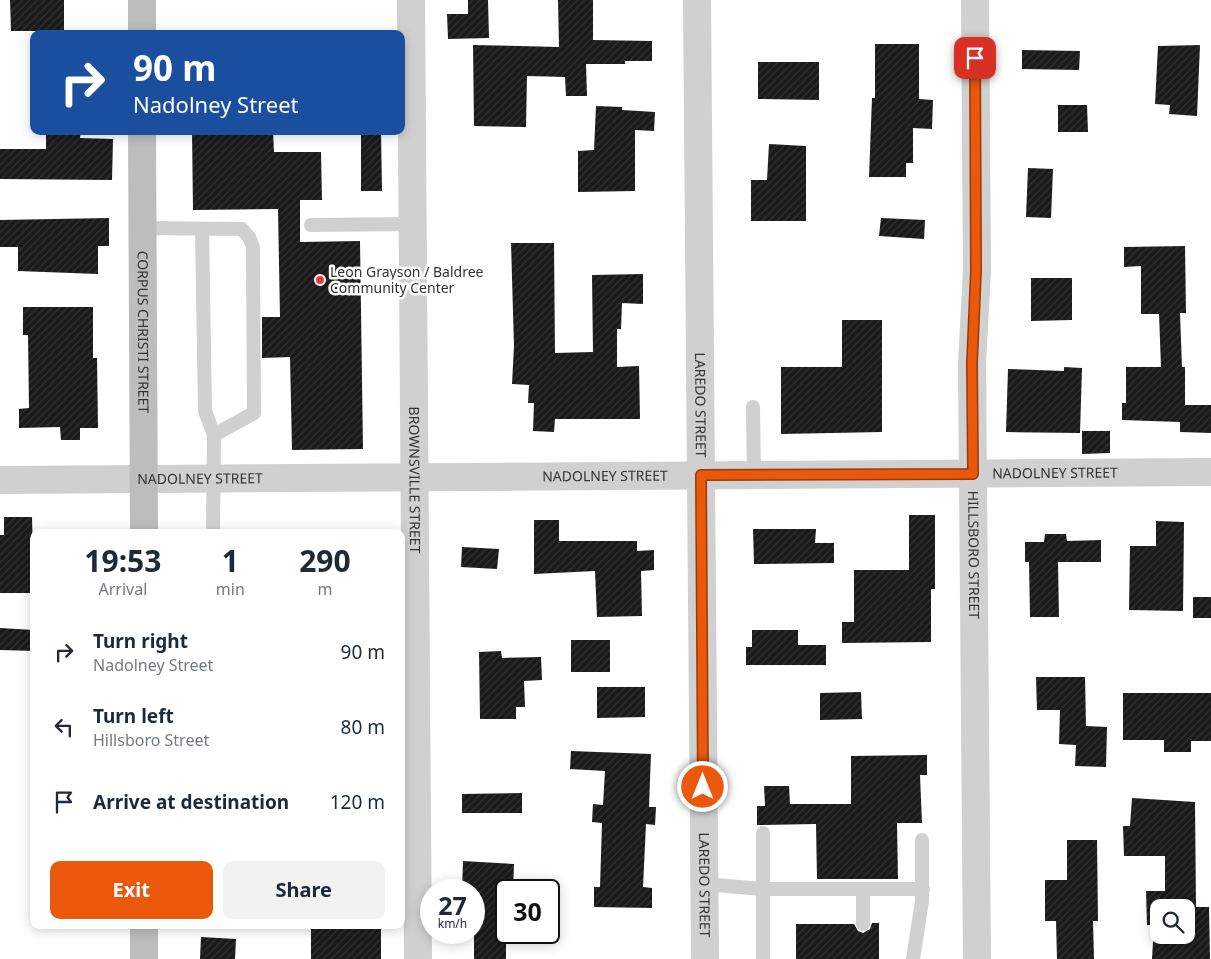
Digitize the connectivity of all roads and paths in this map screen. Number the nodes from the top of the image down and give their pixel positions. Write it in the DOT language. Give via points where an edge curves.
graph roads {
  1 [pos="142,0"];
  2 [pos="411,0"];
  3 [pos="697,0"];
  4 [pos="975,0"];
  5 [pos="142,30"];
  6 [pos="406,63"];
  7 [pos="142,135"];
  8 [pos="412,224"];
  9 [pos="311,225"];
  10 [pos="143,228"];
  11 [pos="202,229"];
  12 [pos="753,407"];
  13 [pos="214,435"];
  14 [pos="1211,472"];
  15 [pos="973,474"];
  16 [pos="701,475"];
  17 [pos="754,475"];
  18 [pos="414,477"];
  19 [pos="0,480"];
  20 [pos="213,480"];
  21 [pos="143,481"];
  22 [pos="144,529"];
  23 [pos="213,529"];
  24 [pos="763,833"];
  25 [pos="922,840"];
  26 [pos="704,884"];
  27 [pos="763,889"];
  28 [pos="863,889"];
  29 [pos="923,889"];
  30 [pos="863,924"];
  31 [pos="144,929"];
  32 [pos="144,959"];
  33 [pos="418,959"];
  34 [pos="705,959"];
  35 [pos="763,959"];
  36 [pos="913,959"];
  37 [pos="976,959"];
  1 -- 5 [label="street"];
  2 -- 6 [label="street, BROWNSVILLE STREET"];
  3 -- 16 [label="street, LAREDO STREET"];
  4 -- 15 [label="street, HILLSBORO STREET"];
  6 -- 8 [label="street, BROWNSVILLE STREET"];
  7 -- 10 [label="street, CORPUS CHRISTI STREET"];
  8 -- 9 [label="lane"];
  8 -- 18 [label="street, BROWNSVILLE STREET"];
  10 -- 11 [label="lane"];
  10 -- 21 [label="street, CORPUS CHRISTI STREET"];
  11 -- 13 [label="lane" via="204,411"];
  11 -- 13 [label="lane" via="242,229 250,237 253,247 254,413"];
  12 -- 17 [label="lane"];
  13 -- 20 [label="lane"];
  14 -- 15 [label="street, NADOLNEY STREET"];
  15 -- 17 [label="street, NADOLNEY STREET"];
  15 -- 37 [label="street, HILLSBORO STREET"];
  16 -- 17 [label="street, NADOLNEY STREET"];
  16 -- 18 [label="street, NADOLNEY STREET"];
  16 -- 26 [label="street, LAREDO STREET"];
  18 -- 20 [label="street, NADOLNEY STREET"];
  18 -- 33 [label="street, BROWNSVILLE STREET"];
  19 -- 21 [label="street, NADOLNEY STREET"];
  20 -- 21 [label="street, NADOLNEY STREET"];
  20 -- 23 [label="lane"];
  21 -- 22 [label="street, CORPUS CHRISTI STREET"];
  24 -- 27 [label="lane"];
  25 -- 29 [label="lane"];
  26 -- 27 [label="lane"];
  26 -- 34 [label="street, LAREDO STREET"];
  27 -- 28 [label="lane"];
  27 -- 35 [label="lane"];
  28 -- 29 [label="lane"];
  28 -- 30 [label="lane"];
  29 -- 36 [label="lane"];
  31 -- 32 [label="street"];
}
